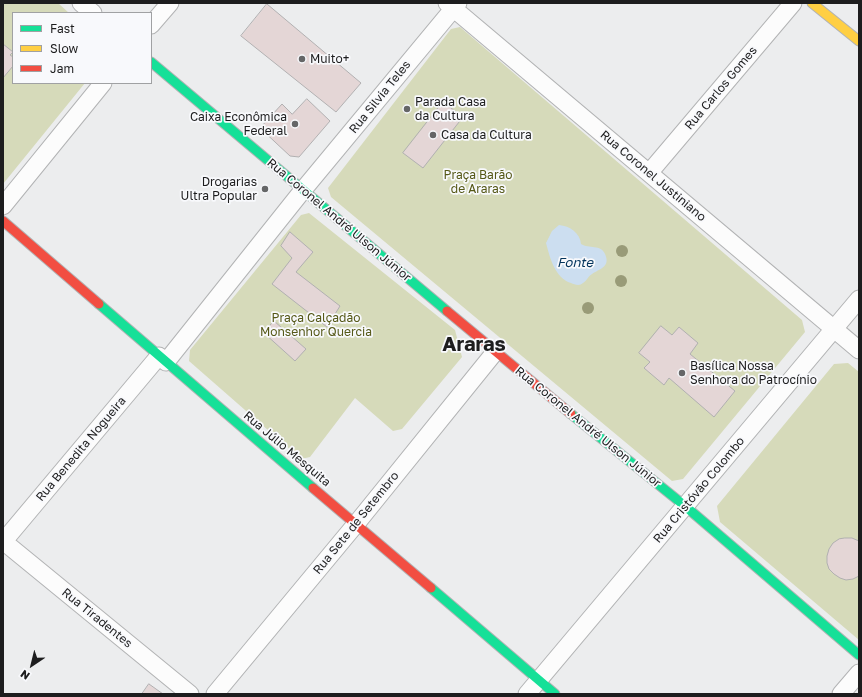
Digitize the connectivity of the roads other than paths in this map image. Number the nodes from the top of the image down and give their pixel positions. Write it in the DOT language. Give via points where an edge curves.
graph roads {
  1 [pos="81,3"];
  2 [pos="170,3"];
  3 [pos="793,3"];
  4 [pos="812,3"];
  5 [pos="453,5"];
  6 [pos="92,12"];
  7 [pos="152,24"];
  8 [pos="859,41"];
  9 [pos="152,63"];
  10 [pos="102,84"];
  11 [pos="650,173"];
  12 [pos="303,190"];
  13 [pos="3,206"];
  14 [pos="3,221"];
  15 [pos="859,299"];
  16 [pos="833,330"];
  17 [pos="859,350"];
  18 [pos="495,352"];
  19 [pos="163,359"];
  20 [pos="685,506"];
  21 [pos="356,524"];
  22 [pos="3,542"];
  23 [pos="859,655"];
  24 [pos="859,673"];
  25 [pos="539,680"];
  26 [pos="190,694"];
  27 [pos="215,694"];
  28 [pos="527,694"];
  29 [pos="555,694"];
  30 [pos="841,694"];
  1 -- 6 [label="street"];
  2 -- 7 [label="street"];
  3 -- 11 [label="street, Rua Carlos Gomes"];
  4 -- 8 [label="street"];
  5 -- 11 [label="street, Rua Coronel Justiniano"];
  5 -- 12 [label="street, Rua Silvia Teles"];
  9 -- 12 [label="street, Rua Coronel André Ulson Júnior"];
  10 -- 13 [label="street"];
  11 -- 16 [label="street, Rua Coronel Justiniano"];
  12 -- 18 [label="street, Rua Coronel André Ulson Júnior"];
  12 -- 19 [label="street, Rua Benedita Nogueira"];
  14 -- 19 [label="street, Rua Júlio Mesquita"];
  15 -- 16 [label="street, Rua Cristóvão Colombo"];
  16 -- 17 [label="street, Rua Coronel Justiniano"];
  16 -- 20 [label="street, Rua Cristóvão Colombo"];
  18 -- 20 [label="street, Rua Coronel André Ulson Júnior"];
  18 -- 21 [label="street, Rua Sete de Setembro"];
  19 -- 21 [label="street, Rua Júlio Mesquita"];
  19 -- 22 [label="street, Rua Benedita Nogueira"];
  20 -- 23 [label="street, Rua Coronel André Ulson Júnior"];
  20 -- 25 [label="street, Rua Cristóvão Colombo"];
  21 -- 25 [label="street, Rua Júlio Mesquita"];
  21 -- 27 [label="street, Rua Sete de Setembro"];
  22 -- 26 [label="street, Rua Tiradentes"];
  24 -- 30 [label="street"];
  25 -- 28 [label="street, Rua Cristóvão Colombo"];
  25 -- 29 [label="street, Rua Júlio Mesquita"];
}
